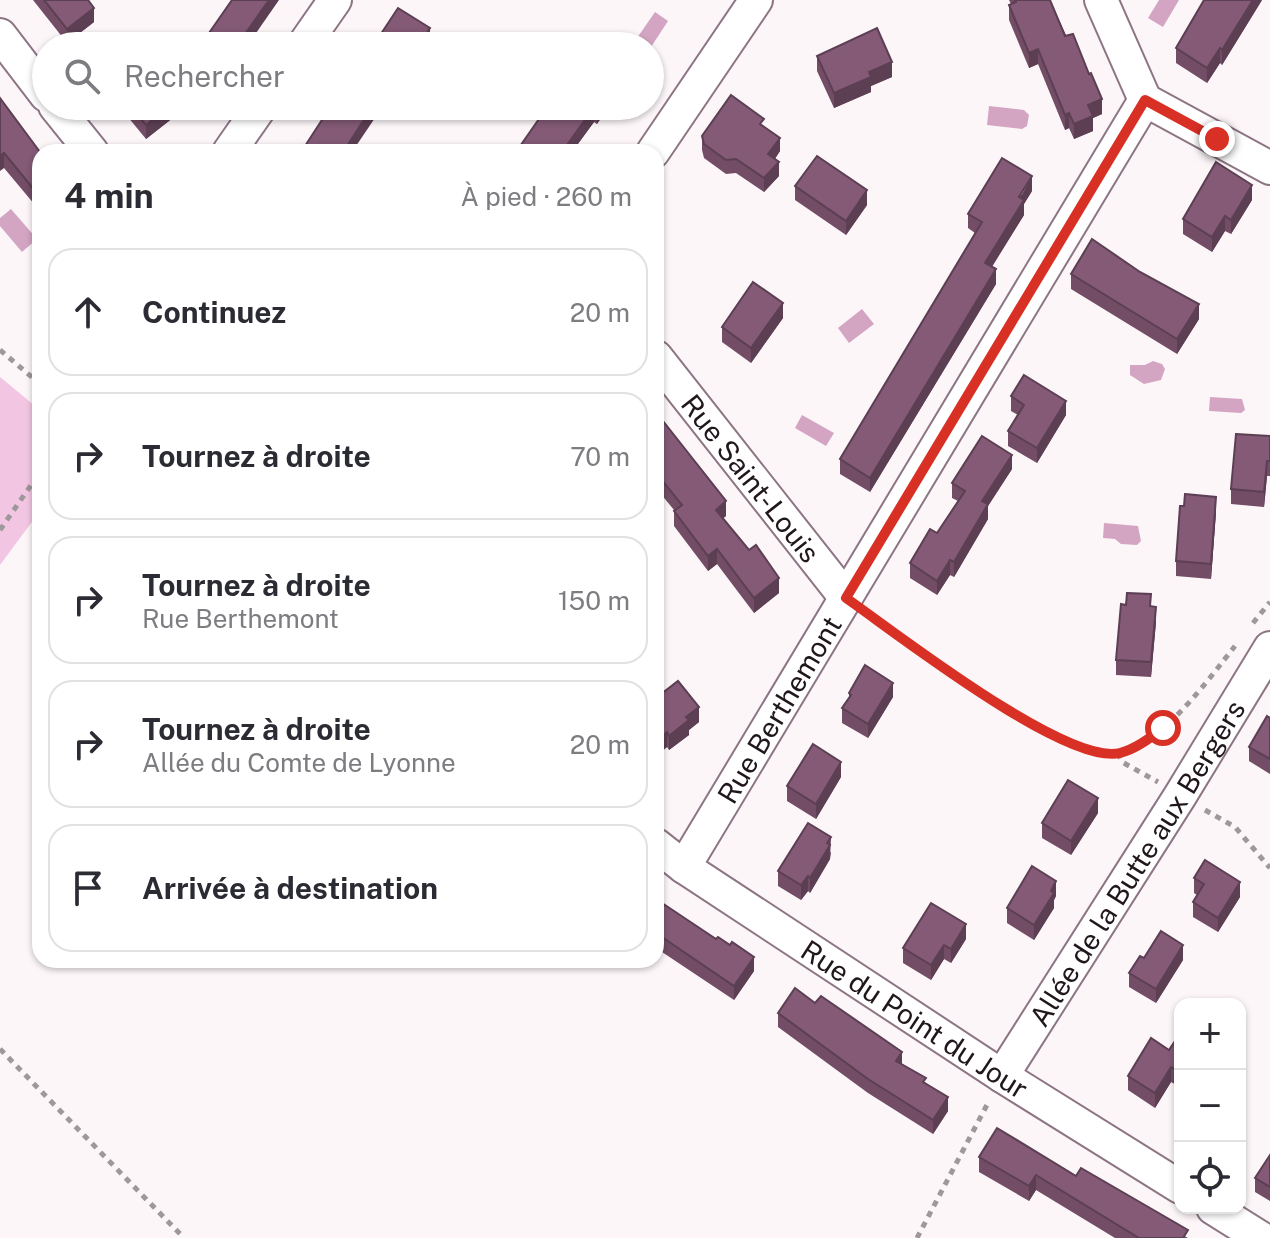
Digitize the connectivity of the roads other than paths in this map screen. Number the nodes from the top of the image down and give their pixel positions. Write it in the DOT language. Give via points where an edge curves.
graph roads {
  1 [pos="335,0"];
  2 [pos="756,0"];
  3 [pos="1101,0"];
  4 [pos="313,32"];
  5 [pos="0,35"];
  6 [pos="32,77"];
  7 [pos="1145,100"];
  8 [pos="66,120"];
  9 [pos="251,120"];
  10 [pos="86,144"];
  11 [pos="235,144"];
  12 [pos="658,144"];
  13 [pos="1270,168"];
  14 [pos="664,367"];
  15 [pos="846,598"];
  16 [pos="1254,637"];
  17 [pos="664,851"];
  18 [pos="684,867"];
  19 [pos="1002,1076"];
  20 [pos="1174,1183"];
  21 [pos="1223,1214"];
  22 [pos="1261,1238"];
  1 -- 4 [label="street"];
  2 -- 12 [label="street"];
  3 -- 7 [label="street"];
  5 -- 6 [label="street"];
  7 -- 13 [label="street"];
  7 -- 15 [label="street, Rue Berthemont"];
  8 -- 10 [label="street"];
  9 -- 11 [label="street"];
  14 -- 15 [label="street, Rue Saint-Louis"];
  15 -- 18 [label="street, Rue Berthemont"];
  16 -- 19 [label="street, Allée de la Butte aux Bergers" via="1180,796"];
  17 -- 18 [label="street, Rue du Point du Jour"];
  18 -- 19 [label="street, Rue du Point du Jour"];
  19 -- 20 [label="street, Rue du Point du Jour"];
  21 -- 22 [label="street"];
}
